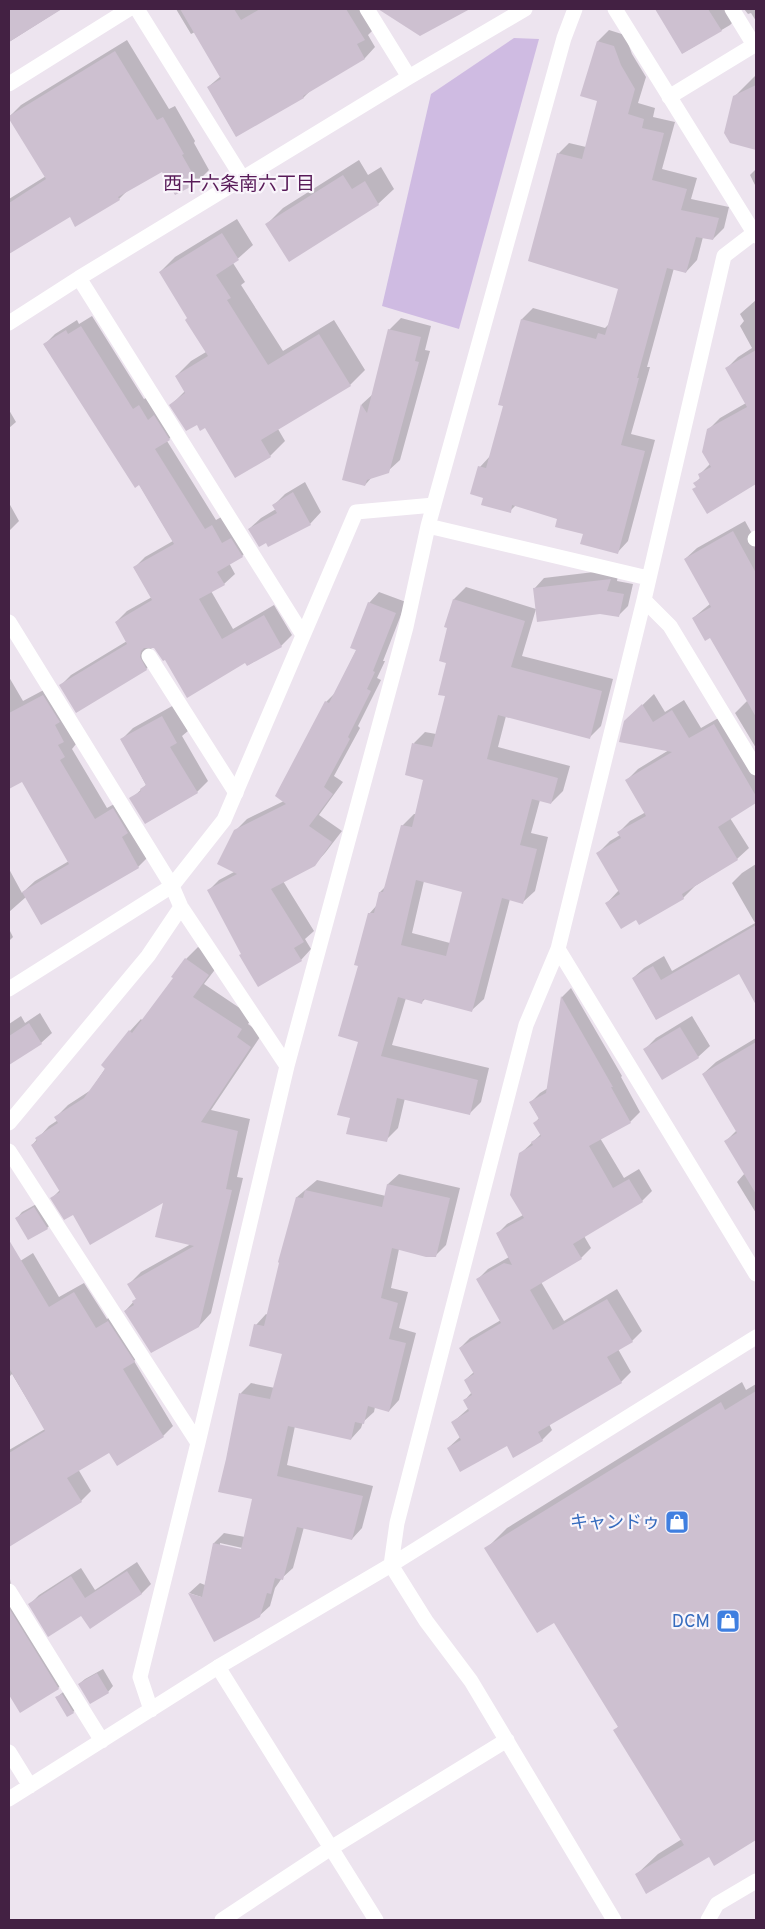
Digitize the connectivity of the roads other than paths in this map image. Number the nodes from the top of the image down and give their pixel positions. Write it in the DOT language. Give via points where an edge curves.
graph roads {
  1 [pos="129,9"];
  2 [pos="137,9"];
  3 [pos="367,9"];
  4 [pos="525,9"];
  5 [pos="576,9"];
  6 [pos="615,9"];
  7 [pos="732,9"];
  8 [pos="755,45"];
  9 [pos="409,77"];
  10 [pos="9,84"];
  11 [pos="669,97"];
  12 [pos="243,178"];
  13 [pos="755,234"];
  14 [pos="79,278"];
  15 [pos="9,323"];
  16 [pos="434,505"];
  17 [pos="428,526"];
  18 [pos="648,578"];
  19 [pos="644,600"];
  20 [pos="9,622"];
  21 [pos="303,635"];
  22 [pos="150,656"];
  23 [pos="756,768"];
  24 [pos="236,793"];
  25 [pos="172,886"];
  26 [pos="181,906"];
  27 [pos="558,949"];
  28 [pos="9,989"];
  29 [pos="287,1066"];
  30 [pos="9,1123"];
  31 [pos="9,1151"];
  32 [pos="756,1274"];
  33 [pos="756,1338"];
  34 [pos="198,1444"];
  35 [pos="391,1565"];
  36 [pos="9,1591"];
  37 [pos="218,1667"];
  38 [pos="151,1710"];
  39 [pos="507,1740"];
  40 [pos="102,1741"];
  41 [pos="9,1752"];
  42 [pos="30,1786"];
  43 [pos="9,1799"];
  44 [pos="331,1848"];
  45 [pos="756,1881"];
  46 [pos="222,1920"];
  47 [pos="376,1920"];
  48 [pos="614,1920"];
  49 [pos="708,1920"];
  1 -- 10 [label="street"];
  2 -- 12 [label="street"];
  3 -- 9 [label="street"];
  4 -- 9 [label="street"];
  5 -- 16 [label="street" via="564,38"];
  6 -- 11 [label="street"];
  7 -- 8 [label="street"];
  8 -- 11 [label="street"];
  9 -- 12 [label="street"];
  11 -- 13 [label="street"];
  12 -- 14 [label="street"];
  13 -- 18 [label="street" via="724,256"];
  14 -- 15 [label="street"];
  14 -- 21 [label="street"];
  16 -- 17 [label="street"];
  16 -- 21 [label="street" via="356,512"];
  17 -- 18 [label="street"];
  17 -- 29 [label="street" via="406,627"];
  18 -- 19 [label="street"];
  19 -- 23 [label="street" via="670,626"];
  19 -- 27 [label="street"];
  20 -- 25 [label="street"];
  21 -- 24 [label="street"];
  22 -- 24 [label="street"];
  24 -- 25 [label="street" via="224,820"];
  25 -- 26 [label="street"];
  25 -- 28 [label="street"];
  26 -- 29 [label="street"];
  26 -- 30 [label="street" via="148,956"];
  27 -- 32 [label="street"];
  27 -- 35 [label="street" via="526,1026 397,1523"];
  29 -- 34 [label="street"];
  31 -- 34 [label="street"];
  33 -- 35 [label="street"];
  34 -- 38 [label="street" via="140,1677"];
  35 -- 37 [label="street"];
  35 -- 39 [label="street" via="426,1621 471,1681"];
  36 -- 40 [label="street"];
  37 -- 38 [label="street"];
  37 -- 44 [label="street"];
  38 -- 40 [label="street"];
  39 -- 44 [label="street"];
  39 -- 48 [label="street"];
  40 -- 42 [label="street"];
  41 -- 42 [label="street"];
  42 -- 43 [label="street"];
  44 -- 46 [label="street"];
  44 -- 47 [label="street"];
  45 -- 49 [label="street" via="717,1904"];
}
